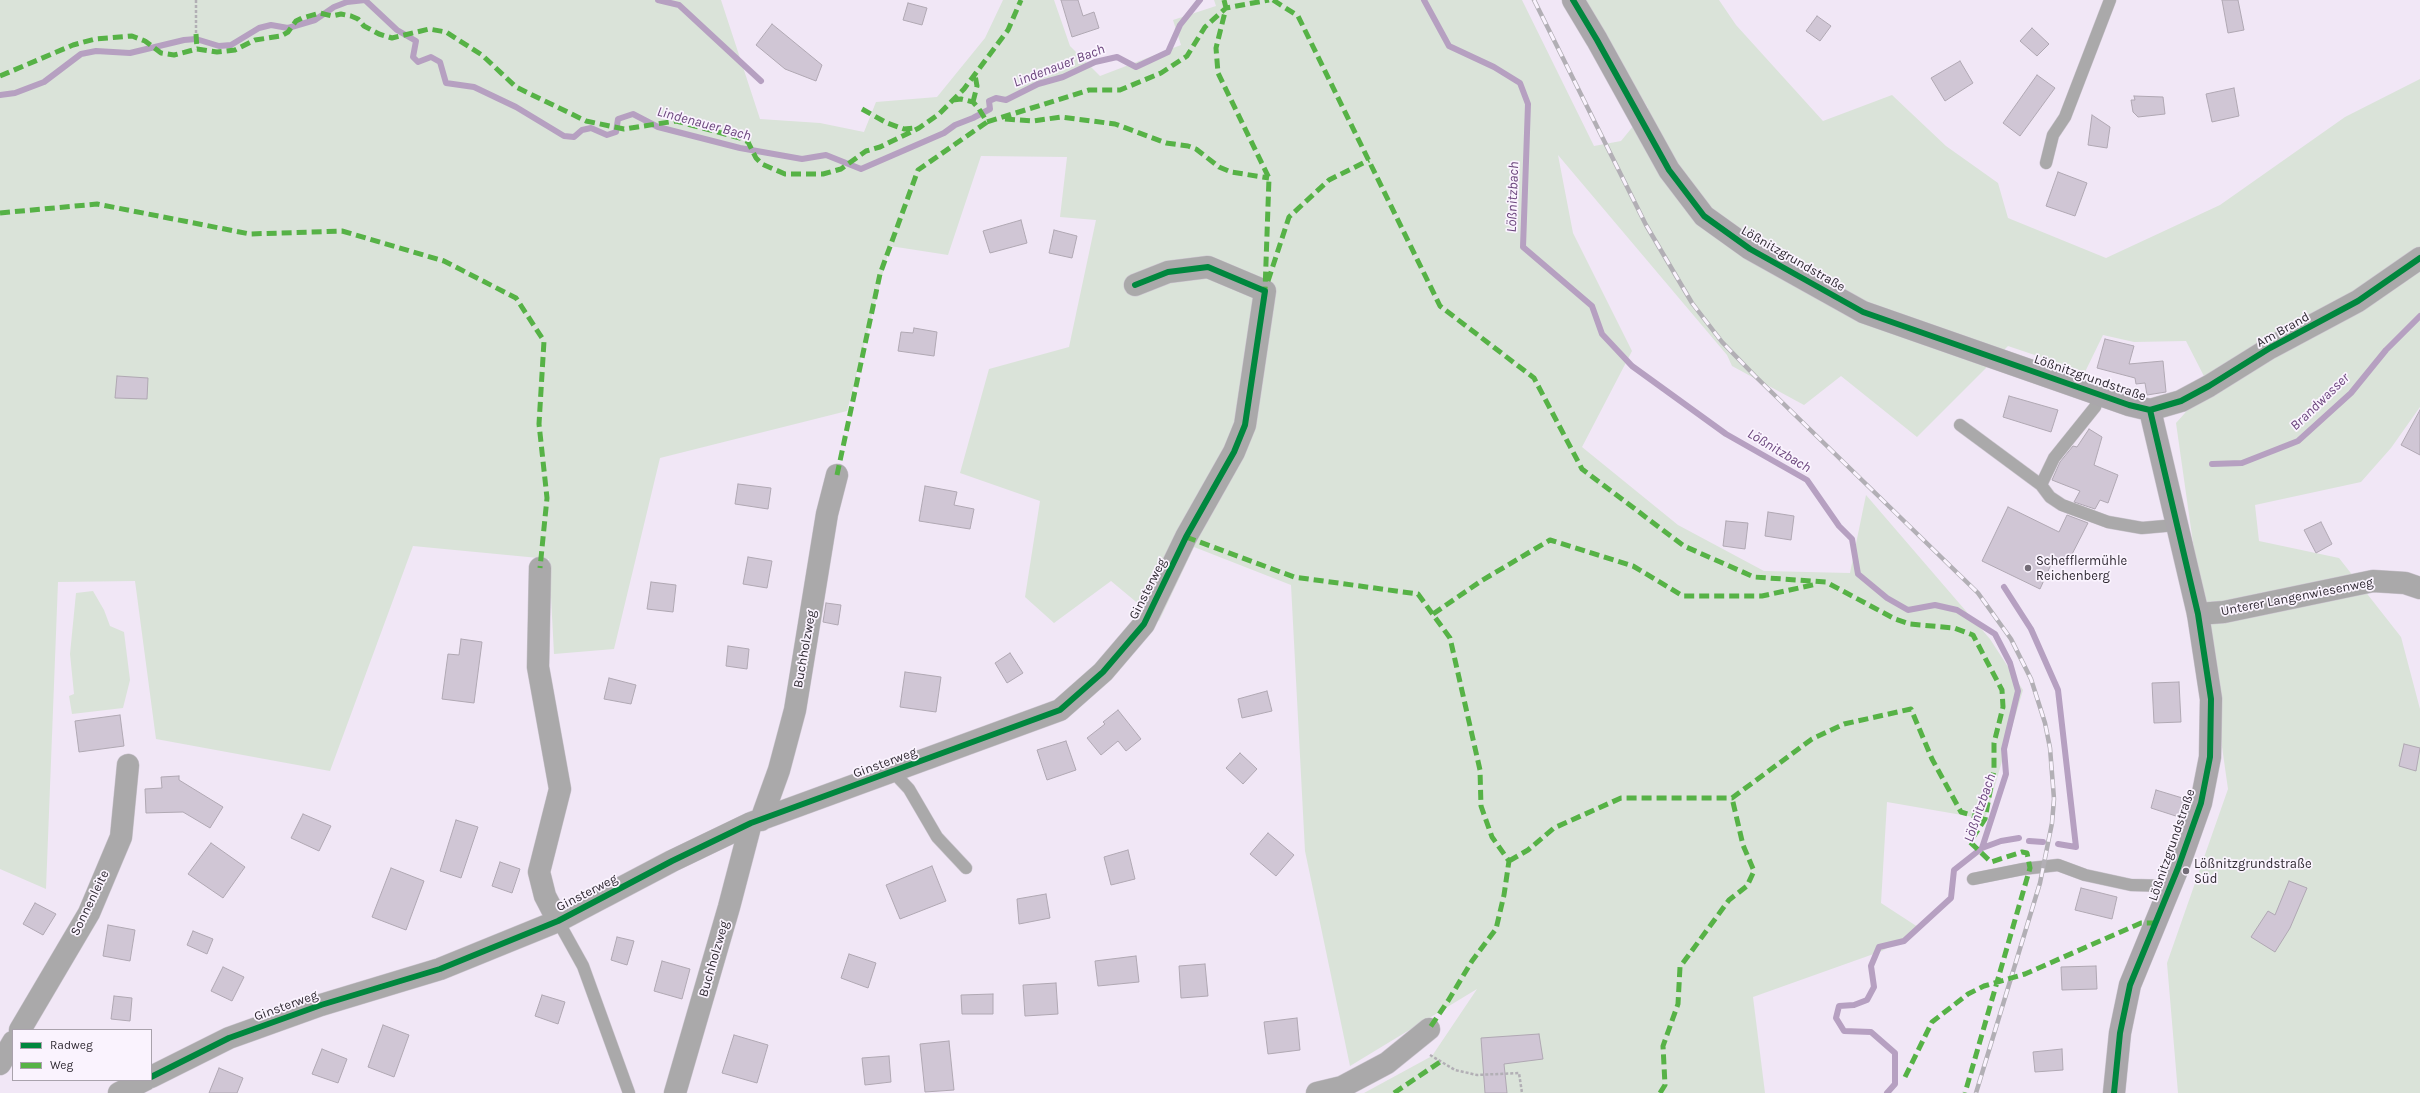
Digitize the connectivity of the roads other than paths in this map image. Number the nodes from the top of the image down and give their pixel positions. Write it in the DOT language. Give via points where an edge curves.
graph roads {
  1 [pos="1572,0"];
  2 [pos="2110,0"];
  3 [pos="2046,163"];
  4 [pos="2420,258"];
  5 [pos="1135,285"];
  6 [pos="2100,394"];
  7 [pos="2150,410"];
  8 [pos="1960,425"];
  9 [pos="837,475"];
  10 [pos="2041,485"];
  11 [pos="2176,525"];
  12 [pos="540,568"];
  13 [pos="2420,588"];
  14 [pos="2198,614"];
  15 [pos="128,765"];
  16 [pos="893,772"];
  17 [pos="756,822"];
  18 [pos="966,868"];
  19 [pos="1973,879"];
  20 [pos="2170,886"];
  21 [pos="558,921"];
  22 [pos="21,1029"];
  23 [pos="1429,1029"];
  24 [pos="12,1044"];
  25 [pos="0,1064"];
  26 [pos="152,1076"];
  27 [pos="143,1081"];
  28 [pos="119,1093"];
  29 [pos="629,1093"];
  30 [pos="674,1093"];
  31 [pos="1317,1093"];
  32 [pos="2114,1093"];
  1 -- 6 [label="street, Lößnitzgrundstraße" via="1669,170 1704,216 1750,249 1863,312"];
  2 -- 3 [label="lane" via="2065,117 2053,135"];
  4 -- 7 [label="street, Am Brand" via="2358,301 2270,348 2209,386 2181,401"];
  5 -- 16 [label="street, Ginsterweg" via="1168,272 1208,267 1265,290 1245,425 1234,452 1186,537 1144,624 1103,672 1060,710"];
  6 -- 7 [label="street, Lößnitzgrundstraße"];
  6 -- 10 [label="lane" via="2095,407 2054,458"];
  7 -- 11 [label="street, Lößnitzgrundstraße"];
  8 -- 10 [label="lane"];
  9 -- 17 [label="street, Buchholzweg" via="827,514 794,710 779,770"];
  10 -- 11 [label="lane" via="2050,497 2062,505 2102,520 2142,528"];
  11 -- 14 [label="street, Lößnitzgrundstraße"];
  12 -- 21 [label="street" via="538,667 560,789 539,872 545,896"];
  13 -- 14 [label="street, Unterer Langenwiesenweg" via="2405,583 2373,581 2224,612"];
  14 -- 20 [label="street, Lößnitzgrundstraße" via="2211,699 2210,757 2201,803"];
  15 -- 22 [label="street, Sonnenleite" via="121,837 89,913"];
  16 -- 17 [label="street, Ginsterweg"];
  16 -- 18 [label="lane" via="909,789 937,837"];
  17 -- 21 [label="street, Ginsterweg" via="672,861"];
  17 -- 30 [label="street, Buchholzweg"];
  19 -- 20 [label="lane" via="2058,865 2085,875 2131,885"];
  20 -- 32 [label="street, Lößnitzgrundstraße" via="2130,985 2120,1033"];
  21 -- 26 [label="street, Ginsterweg" via="440,970 321,1005 229,1038"];
  21 -- 29 [label="lane" via="583,966"];
  23 -- 31 [label="street" via="1387,1063 1342,1087"];
  24 -- 25 [label="street"];
  27 -- 28 [label="street"];
}
